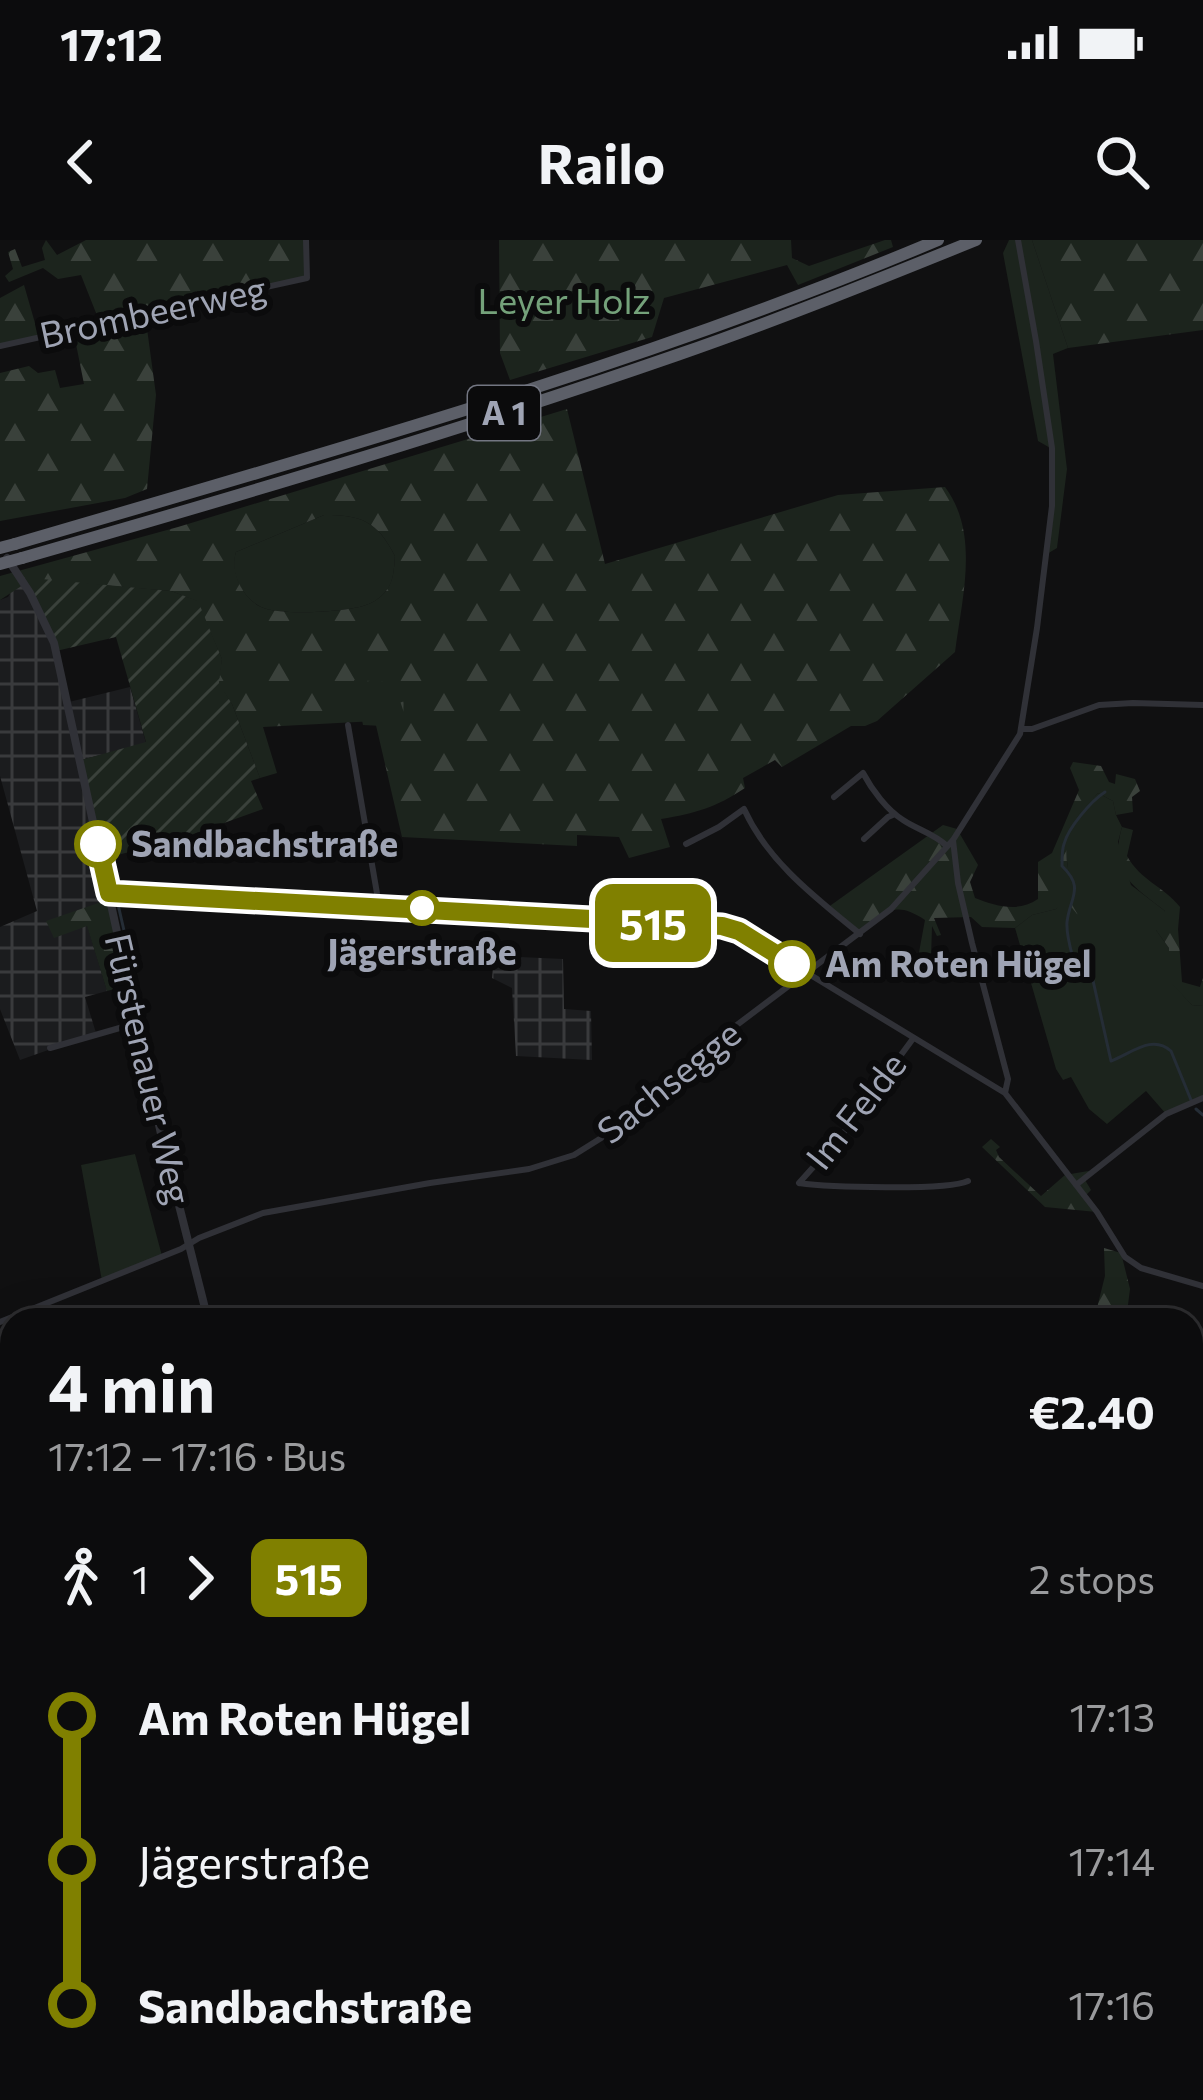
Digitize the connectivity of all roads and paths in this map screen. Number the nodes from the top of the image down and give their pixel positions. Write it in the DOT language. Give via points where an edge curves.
graph roads {
  1 [pos="306,240"];
  2 [pos="938,240"];
  3 [pos="976,240"];
  4 [pos="1018,242"];
  5 [pos="0,346"];
  6 [pos="5,546"];
  7 [pos="0,564"];
  8 [pos="1203,705"];
  9 [pos="348,725"];
  10 [pos="1021,729"];
  11 [pos="834,797"];
  12 [pos="895,814"];
  13 [pos="865,838"];
  14 [pos="950,843"];
  15 [pos="686,844"];
  16 [pos="109,893"];
  17 [pos="380,907"];
  18 [pos="860,934"];
  19 [pos="808,973"];
  20 [pos="137,1023"];
  21 [pos="913,1039"];
  22 [pos="50,1048"];
  23 [pos="1005,1094"];
  24 [pos="1203,1098"];
  25 [pos="968,1181"];
  26 [pos="1076,1186"];
  27 [pos="189,1244"];
  28 [pos="1203,1286"];
  29 [pos="34,1308"];
  30 [pos="205,1308"];
  1 -- 5 [label="street, Brombeerweg" via="307,278"];
  2 -- 6 [label="highway, A 1" via="452,416"];
  3 -- 7 [label="highway, A 1, bridge" via="634,370"];
  4 -- 10 [label="street" via="1052,448"];
  6 -- 16 [label="street, Fürstenauer Weg" via="55,643"];
  8 -- 10 [label="street" via="1100,705"];
  9 -- 17 [label="street"];
  10 -- 14 [label="street, Sachsegge"];
  11 -- 12 [label="street" via="863,773"];
  12 -- 13 [label="street"];
  12 -- 14 [label="street"];
  14 -- 18 [label="street, Sachsegge"];
  14 -- 23 [label="street"];
  15 -- 18 [label="street" via="744,809 798,883"];
  16 -- 17 [label="street"];
  16 -- 20 [label="street, Fürstenauer Weg"];
  17 -- 19 [label="street" via="722,926"];
  18 -- 19 [label="street, Sachsegge"];
  19 -- 21 [label="street"];
  19 -- 27 [label="street, Sachsegge" via="677,1070 606,1136 562,1160 263,1213"];
  20 -- 22 [label="street"];
  20 -- 27 [label="street, Fürstenauer Weg"];
  21 -- 23 [label="street"];
  21 -- 25 [label="street, Im Felde" via="799,1183"];
  23 -- 26 [label="street"];
  24 -- 26 [label="street" via="1166,1114"];
  26 -- 28 [label="street" via="1121,1253 1142,1268"];
  27 -- 29 [label="street, Sachsegge"];
  27 -- 30 [label="street, Fürstenauer Weg"];
}
